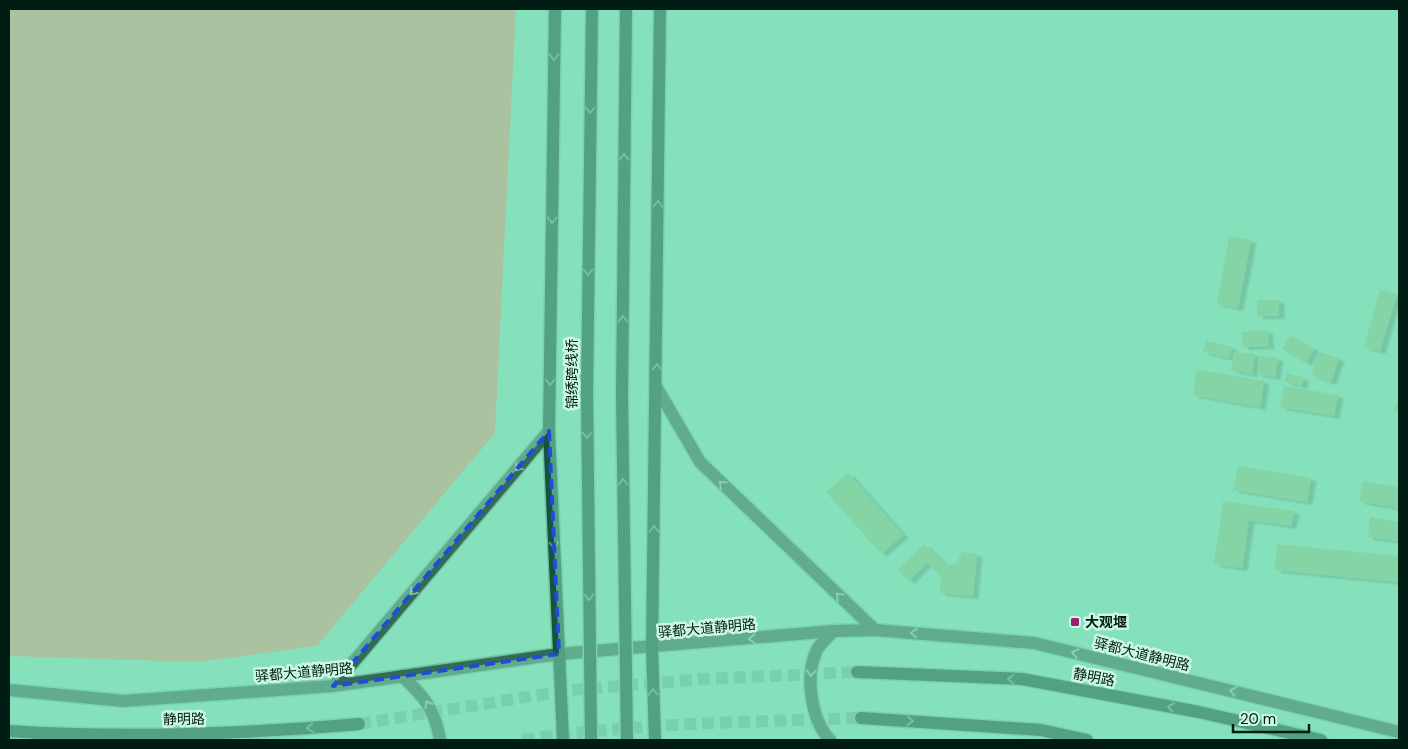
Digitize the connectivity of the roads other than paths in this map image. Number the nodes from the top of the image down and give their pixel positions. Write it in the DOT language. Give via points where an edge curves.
graph roads {
  1 [pos="555,9"];
  2 [pos="592,9"];
  3 [pos="626,9"];
  4 [pos="660,9"];
  5 [pos="656,388"];
  6 [pos="549,431"];
  7 [pos="875,630"];
  8 [pos="833,631"];
  9 [pos="652,648"];
  10 [pos="559,654"];
  11 [pos="857,672"];
  12 [pos="402,676"];
  13 [pos="333,686"];
  14 [pos="9,690"];
  15 [pos="861,718"];
  16 [pos="359,724"];
  17 [pos="9,732"];
  18 [pos="1399,732"];
  19 [pos="440,740"];
  20 [pos="563,740"];
  21 [pos="592,740"];
  22 [pos="627,740"];
  23 [pos="655,740"];
  24 [pos="830,740"];
  25 [pos="1087,740"];
  26 [pos="1321,740"];
  1 -- 6 [label="main road, one-way"];
  2 -- 21 [label="main road, 锦绣跨线桥, one-way, bridge" via="587,393"];
  22 -- 3 [label="main road, one-way, bridge" via="622,396"];
  5 -- 4 [label="main road, one-way"];
  7 -- 5 [label="street, one-way" via="700,462"];
  9 -- 5 [label="main road, one-way"];
  6 -- 10 [label="main road, one-way"];
  6 -- 13 [label="street, one-way"];
  7 -- 8 [label="street, 驿都大道静明路"];
  18 -- 7 [label="street, 驿都大道静明路, one-way" via="1034,643"];
  8 -- 9 [label="street, 驿都大道静明路, one-way"];
  8 -- 24 [label="street, one-way" via="817,650 810,688 814,708"];
  9 -- 10 [label="street, 驿都大道静明路"];
  23 -- 9 [label="main road, one-way"];
  10 -- 12 [label="street, 驿都大道静明路"];
  10 -- 20 [label="main road"];
  26 -- 11 [label="main road, 静明路, one-way" via="1199,712 1022,679"];
  12 -- 13 [label="street, 驿都大道静明路"];
  19 -- 12 [label="street, one-way" via="436,718 427,702"];
  13 -- 14 [label="street, 驿都大道静明路" via="123,701"];
  15 -- 25 [label="main road, one-way" via="1041,730"];
  16 -- 17 [label="main road, 静明路, one-way" via="242,733 75,736"];
}
